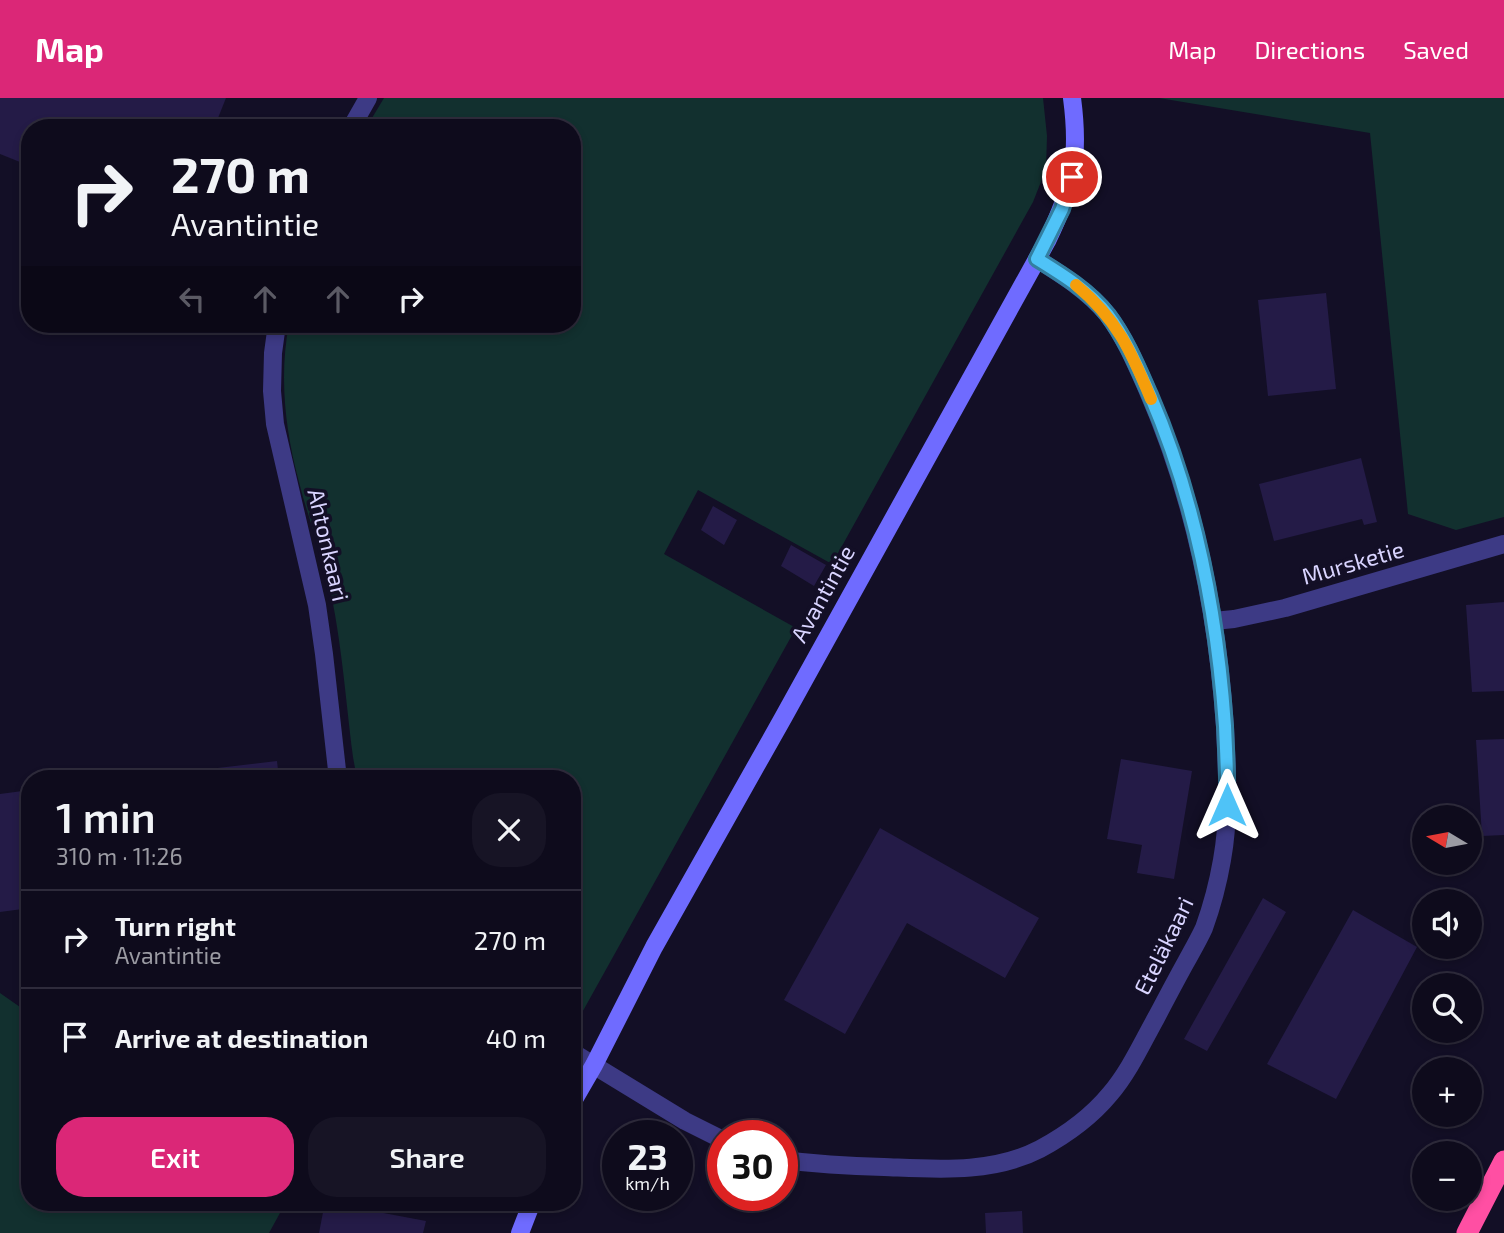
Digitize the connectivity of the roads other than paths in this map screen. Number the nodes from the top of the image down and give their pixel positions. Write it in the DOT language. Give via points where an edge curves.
graph roads {
  1 [pos="368,98"];
  2 [pos="1072,98"];
  3 [pos="356,119"];
  4 [pos="1037,259"];
  5 [pos="276,333"];
  6 [pos="1504,544"];
  7 [pos="1214,621"];
  8 [pos="337,770"];
  9 [pos="581,1057"];
  10 [pos="594,1065"];
  11 [pos="581,1087"];
  12 [pos="707,1132"];
  13 [pos="1504,1161"];
  14 [pos="798,1162"];
  15 [pos="1504,1184"];
  16 [pos="529,1211"];
  17 [pos="520,1233"];
  18 [pos="1467,1233"];
  19 [pos="1482,1233"];
  1 -- 3 [label="street"];
  2 -- 4 [label="street, Avantintie" via="1076,123 1072,177"];
  4 -- 7 [label="street, Eteläkaari" via="1091,297 1120,332 1132,356 1178,469"];
  4 -- 10 [label="street, Avantintie" via="654,947"];
  5 -- 8 [label="street, Ahtonkaari" via="275,425 317,605"];
  6 -- 7 [label="street, Mursketie" via="1285,608"];
  7 -- 14 [label="street, Eteläkaari" via="1228,783 1222,862 1203,931 1112,1093 1065,1135 1016,1159 985,1167"];
  9 -- 10 [label="street"];
  10 -- 11 [label="street, Avantintie"];
  10 -- 12 [label="street"];
  13 -- 18 [label="highway"];
  15 -- 19 [label="highway"];
  16 -- 17 [label="street"];
}
